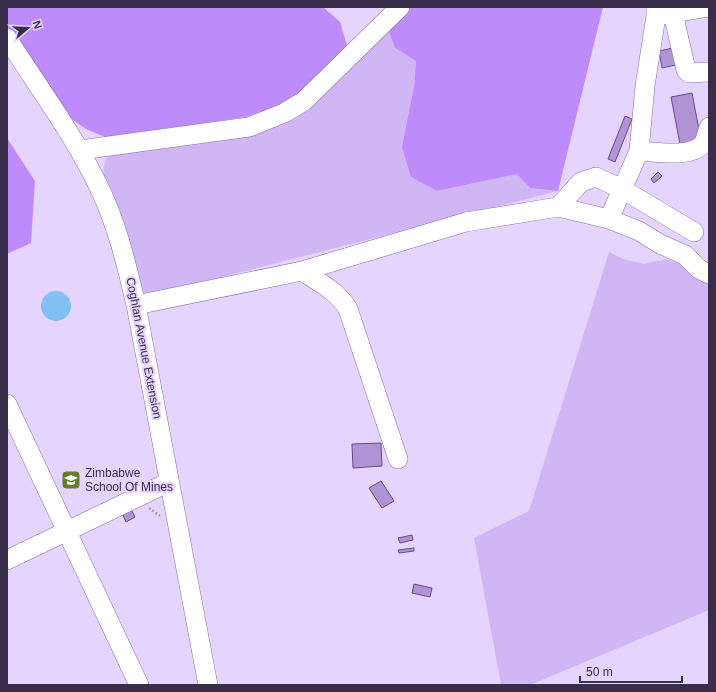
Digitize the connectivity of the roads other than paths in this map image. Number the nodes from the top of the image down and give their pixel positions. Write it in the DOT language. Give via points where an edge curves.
graph roads {
  1 [pos="400,7"];
  2 [pos="709,7"];
  3 [pos="662,12"];
  4 [pos="7,38"];
  5 [pos="709,72"];
  6 [pos="709,126"];
  7 [pos="80,150"];
  8 [pos="639,151"];
  9 [pos="622,189"];
  10 [pos="558,207"];
  11 [pos="609,219"];
  12 [pos="694,232"];
  13 [pos="302,271"];
  14 [pos="709,274"];
  15 [pos="136,305"];
  16 [pos="7,404"];
  17 [pos="398,459"];
  18 [pos="169,482"];
  19 [pos="68,531"];
  20 [pos="7,560"];
  21 [pos="139,685"];
  22 [pos="208,685"];
  1 -- 7 [label="street" via="304,101 271,119 248,127"];
  2 -- 3 [label="street"];
  3 -- 5 [label="street" via="689,74"];
  3 -- 8 [label="street" via="645,86"];
  4 -- 7 [label="street, Coghlan Avenue Extension"];
  6 -- 8 [label="street" via="704,143 696,150"];
  7 -- 15 [label="street, Coghlan Avenue Extension" via="110,213 124,253"];
  8 -- 9 [label="street"];
  9 -- 10 [label="street" via="596,177 588,179 581,182"];
  9 -- 11 [label="street"];
  9 -- 12 [label="street"];
  10 -- 11 [label="street"];
  10 -- 13 [label="street" via="466,222"];
  11 -- 14 [label="street" via="685,255 699,269"];
  13 -- 15 [label="street"];
  13 -- 17 [label="street" via="331,290 343,301 348,310"];
  15 -- 18 [label="street, Coghlan Avenue Extension"];
  16 -- 19 [label="street"];
  18 -- 19 [label="street"];
  18 -- 22 [label="street, Coghlan Avenue Extension"];
  19 -- 20 [label="street"];
  19 -- 21 [label="street"];
}
